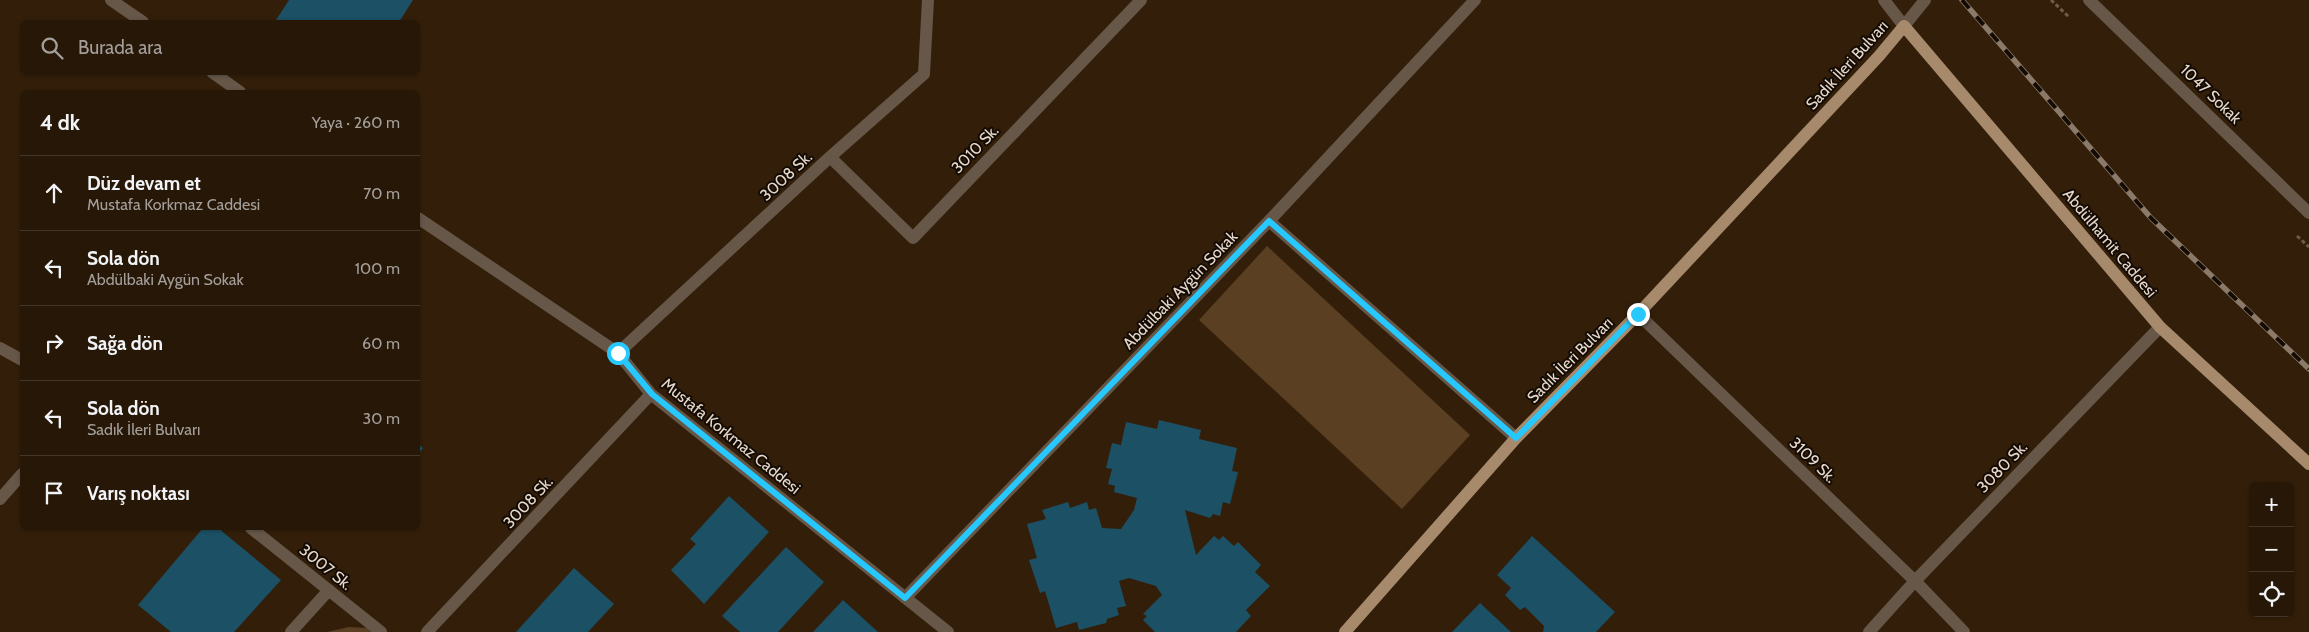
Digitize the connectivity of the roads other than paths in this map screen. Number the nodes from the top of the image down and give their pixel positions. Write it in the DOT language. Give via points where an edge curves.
graph roads {
  1 [pos="111,0"];
  2 [pos="928,0"];
  3 [pos="1140,0"];
  4 [pos="1475,0"];
  5 [pos="1884,0"];
  6 [pos="1925,0"];
  7 [pos="2089,0"];
  8 [pos="140,20"];
  9 [pos="1904,26"];
  10 [pos="216,75"];
  11 [pos="237,90"];
  12 [pos="830,157"];
  13 [pos="2309,213"];
  14 [pos="420,219"];
  15 [pos="1269,221"];
  16 [pos="1638,314"];
  17 [pos="2160,327"];
  18 [pos="0,348"];
  19 [pos="618,353"];
  20 [pos="20,359"];
  21 [pos="652,394"];
  22 [pos="1516,438"];
  23 [pos="2309,464"];
  24 [pos="20,476"];
  25 [pos="0,498"];
  26 [pos="254,530"];
  27 [pos="1915,581"];
  28 [pos="329,590"];
  29 [pos="905,598"];
  30 [pos="291,632"];
  31 [pos="381,632"];
  32 [pos="427,632"];
  33 [pos="948,632"];
  34 [pos="1345,632"];
  35 [pos="1869,632"];
  36 [pos="1964,632"];
  1 -- 8 [label="street"];
  2 -- 12 [label="street, 3008 Sk." via="924,74"];
  3 -- 12 [label="street, 3010 Sk." via="913,238"];
  4 -- 15 [label="street, Abdülbaki Aygün Sokak"];
  5 -- 9 [label="street"];
  6 -- 9 [label="street"];
  7 -- 13 [label="street, 1047 Sokak"];
  9 -- 16 [label="main road, Sadık İleri Bulvarı"];
  9 -- 17 [label="main road, Abdülhamit Caddesi"];
  10 -- 11 [label="street"];
  12 -- 19 [label="street, 3008 Sk."];
  14 -- 19 [label="street, Mustafa Korkmaz Caddesi"];
  15 -- 22 [label="street"];
  15 -- 29 [label="street, Abdülbaki Aygün Sokak"];
  16 -- 22 [label="main road, Sadık İleri Bulvarı"];
  16 -- 27 [label="street, 3109 Sk."];
  17 -- 23 [label="main road, Abdülhamit Caddesi"];
  17 -- 27 [label="street, 3080 Sk."];
  18 -- 20 [label="street"];
  19 -- 21 [label="street, Mustafa Korkmaz Caddesi"];
  21 -- 29 [label="street, Mustafa Korkmaz Caddesi"];
  21 -- 32 [label="street, 3008 Sk."];
  22 -- 34 [label="main road, Sadık İleri Bulvarı"];
  24 -- 25 [label="street"];
  26 -- 28 [label="street, 3007 Sk."];
  27 -- 35 [label="street, 3080 Sk."];
  27 -- 36 [label="street, 3109 Sk."];
  28 -- 30 [label="street"];
  28 -- 31 [label="street, 3007 Sk."];
  29 -- 33 [label="street, Mustafa Korkmaz Caddesi"];
}
